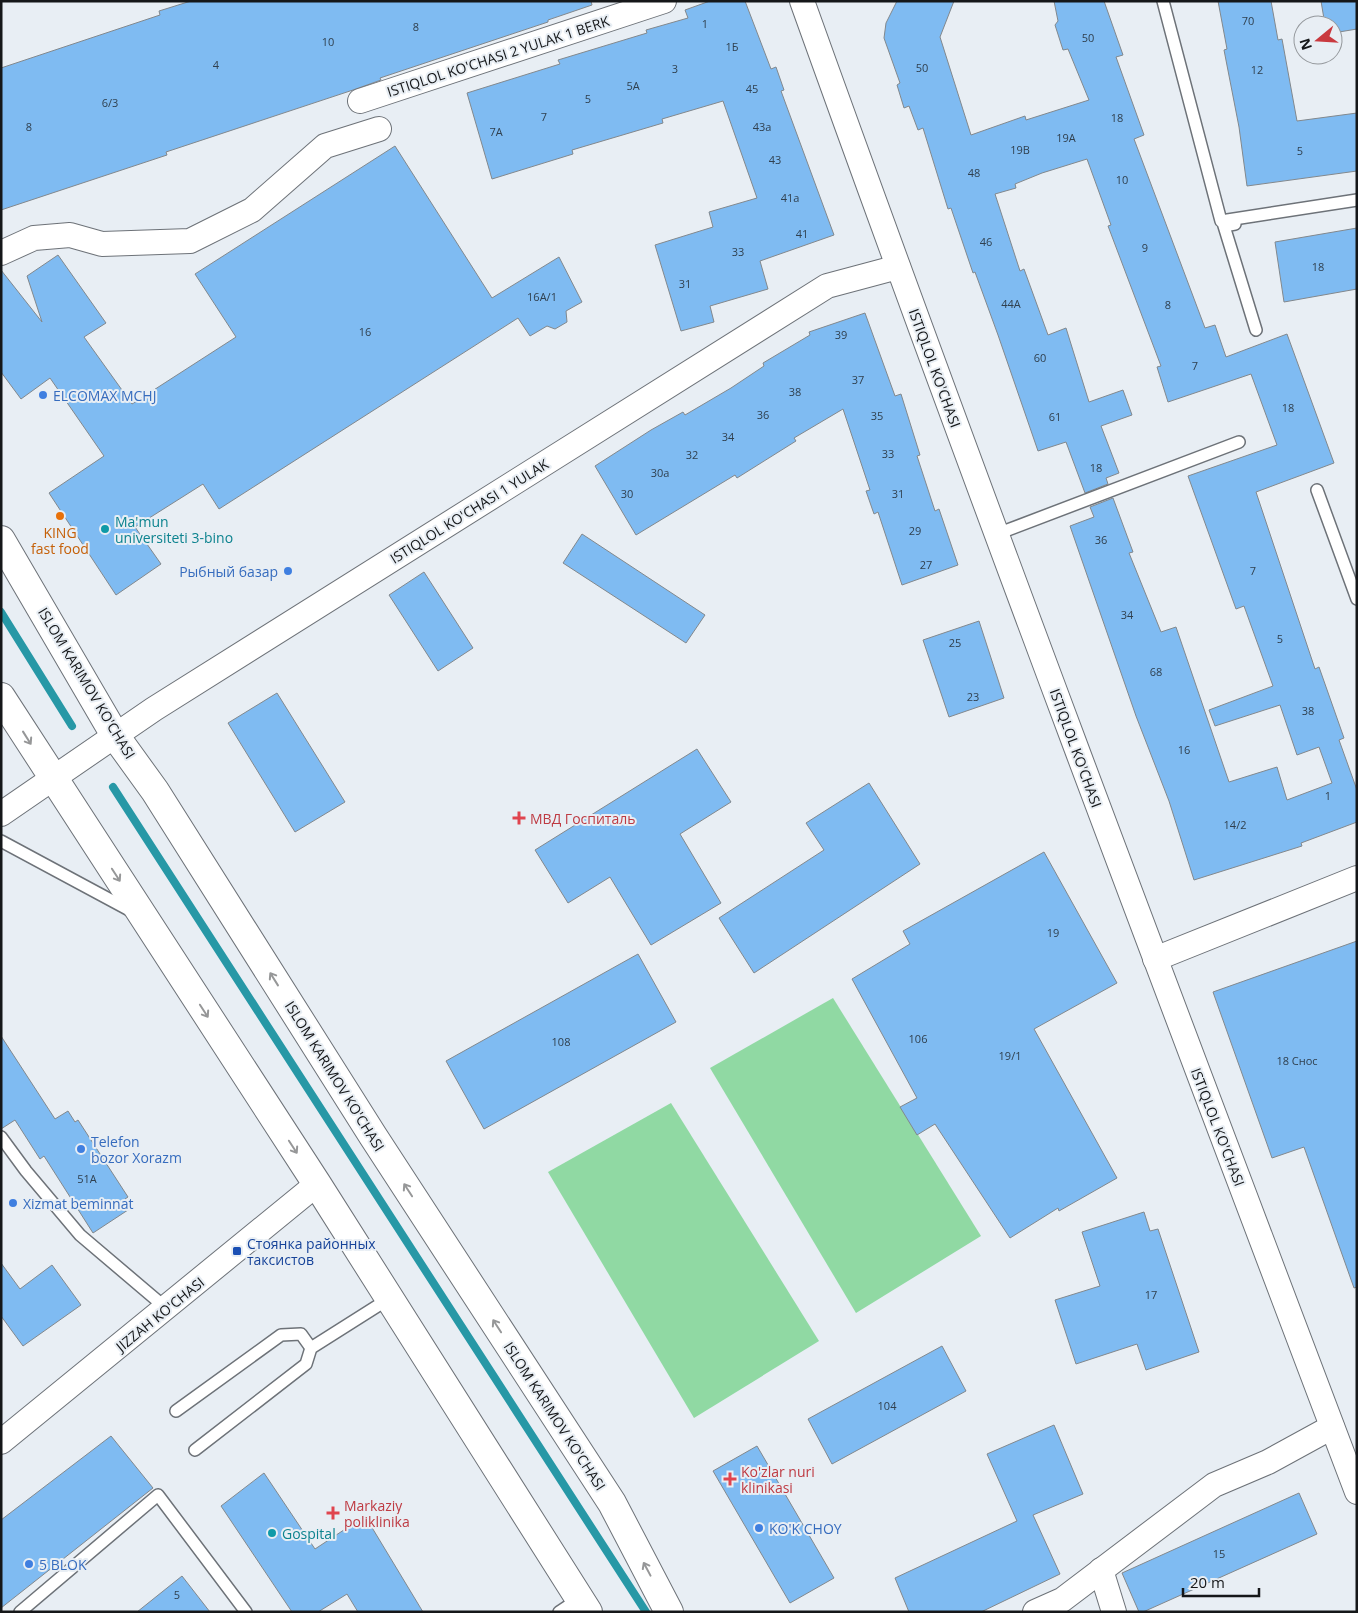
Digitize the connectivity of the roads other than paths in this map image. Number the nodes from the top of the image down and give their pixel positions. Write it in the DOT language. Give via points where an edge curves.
graph roads {
  1 [pos="664,1"];
  2 [pos="802,1"];
  3 [pos="1163,1"];
  4 [pos="360,101"];
  5 [pos="378,129"];
  6 [pos="1357,200"];
  7 [pos="1357,208"];
  8 [pos="1,253"];
  9 [pos="898,267"];
  10 [pos="1256,330"];
  11 [pos="1238,442"];
  12 [pos="1317,490"];
  13 [pos="997,534"];
  14 [pos="1,540"];
  15 [pos="1357,599"];
  16 [pos="1,697"];
  17 [pos="116,737"];
  18 [pos="52,778"];
  19 [pos="1,814"];
  20 [pos="1,842"];
  21 [pos="1357,878"];
  22 [pos="143,917"];
  23 [pos="1154,959"];
  24 [pos="1,1137"];
  25 [pos="317,1184"];
  26 [pos="390,1298"];
  27 [pos="166,1308"];
  28 [pos="311,1348"];
  29 [pos="176,1411"];
  30 [pos="1332,1427"];
  31 [pos="1,1442"];
  32 [pos="195,1450"];
  33 [pos="1357,1492"];
  34 [pos="1101,1570"];
  35 [pos="576,1607"];
  36 [pos="20,1612"];
  37 [pos="246,1612"];
  38 [pos="669,1612"];
  39 [pos="1035,1612"];
  40 [pos="1114,1612"];
  1 -- 4 [label="street, ISTIQLOL KO'CHASI 2 YULAK 1 BERK"];
  2 -- 9 [label="street, ISTIQLOL KO'CHASI"];
  3 -- 6 [label="lane" via="1221,221"];
  5 -- 8 [label="street" via="325,146 252,210 190,241 102,244 70,236 34,238"];
  7 -- 10 [label="lane" via="1224,226"];
  9 -- 13 [label="street, ISTIQLOL KO'CHASI"];
  9 -- 17 [label="street, ISTIQLOL KO'CHASI 1 YULAK" via="827,286 154,709"];
  11 -- 13 [label="lane"];
  12 -- 15 [label="lane"];
  13 -- 23 [label="street, ISTIQLOL KO'CHASI"];
  14 -- 17 [label="main road, ISLOM KARIMOV KO'CHASI"];
  16 -- 18 [label="main road, one-way"];
  17 -- 18 [label="street, ISTIQLOL KO'CHASI 1 YULAK"];
  38 -- 17 [label="main road, ISLOM KARIMOV KO'CHASI, one-way" via="612,1503 373,1136 155,791"];
  18 -- 19 [label="street"];
  18 -- 22 [label="main road, one-way"];
  20 -- 22 [label="lane"];
  21 -- 23 [label="street"];
  22 -- 25 [label="main road, one-way"];
  23 -- 30 [label="street, ISTIQLOL KO'CHASI"];
  24 -- 27 [label="lane" via="80,1235"];
  25 -- 26 [label="main road"];
  25 -- 27 [label="street, JIZZAH KO'CHASI"];
  26 -- 28 [label="lane"];
  26 -- 35 [label="main road"];
  27 -- 31 [label="street, JIZZAH KO'CHASI"];
  28 -- 29 [label="lane" via="301,1334 282,1334"];
  28 -- 32 [label="lane" via="306,1364"];
  30 -- 33 [label="street, ISTIQLOL KO'CHASI"];
  30 -- 34 [label="street" via="1268,1462 1214,1485"];
  34 -- 39 [label="street" via="1062,1600"];
  34 -- 40 [label="street"];
  36 -- 37 [label="lane" via="158,1495"];
}
